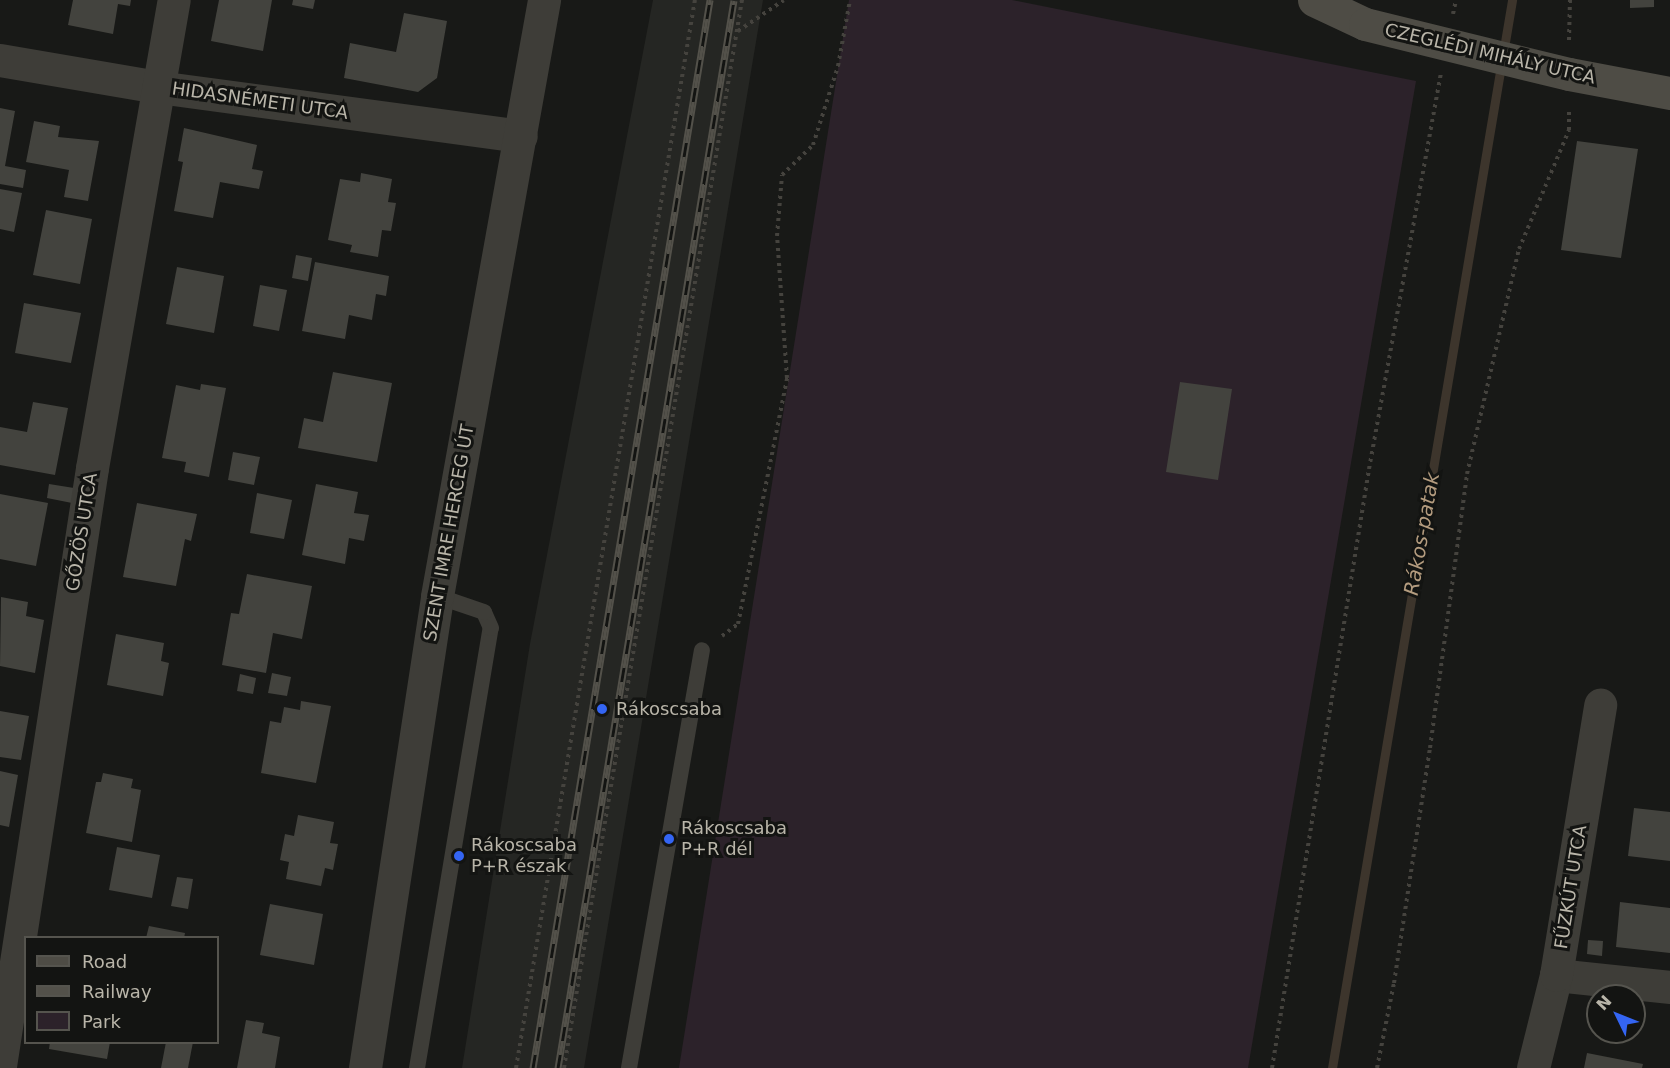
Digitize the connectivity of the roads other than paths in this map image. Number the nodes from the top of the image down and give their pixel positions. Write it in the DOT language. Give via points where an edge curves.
graph roads {
  1 [pos="174,0"];
  2 [pos="544,0"];
  3 [pos="1314,0"];
  4 [pos="0,60"];
  5 [pos="158,87"];
  6 [pos="1670,93"];
  7 [pos="521,136"];
  8 [pos="437,596"];
  9 [pos="702,650"];
  10 [pos="1600,705"];
  11 [pos="1556,975"];
  12 [pos="1670,987"];
  13 [pos="0,1066"];
  14 [pos="365,1068"];
  15 [pos="417,1068"];
  16 [pos="629,1068"];
  17 [pos="1533,1068"];
  1 -- 5 [label="street, GŐZÖS UTCA"];
  2 -- 7 [label="street, SZENT IMRE HERCEG ÚT"];
  3 -- 6 [label="main road, CZEGLÉDI MIHÁLY UTCA" via="1365,24 1560,72"];
  4 -- 5 [label="street, HIDASNÉMETI UTCA"];
  5 -- 7 [label="street, HIDASNÉMETI UTCA"];
  5 -- 13 [label="street, GŐZÖS UTCA" via="92,468"];
  7 -- 8 [label="street, SZENT IMRE HERCEG ÚT"];
  8 -- 14 [label="street, SZENT IMRE HERCEG ÚT"];
  8 -- 15 [label="lane" via="484,612 491,628"];
  9 -- 16 [label="lane"];
  10 -- 11 [label="street, FŰZKÚT UTCA"];
  11 -- 12 [label="street"];
  11 -- 17 [label="street, FŰZKÚT UTCA"];
}
